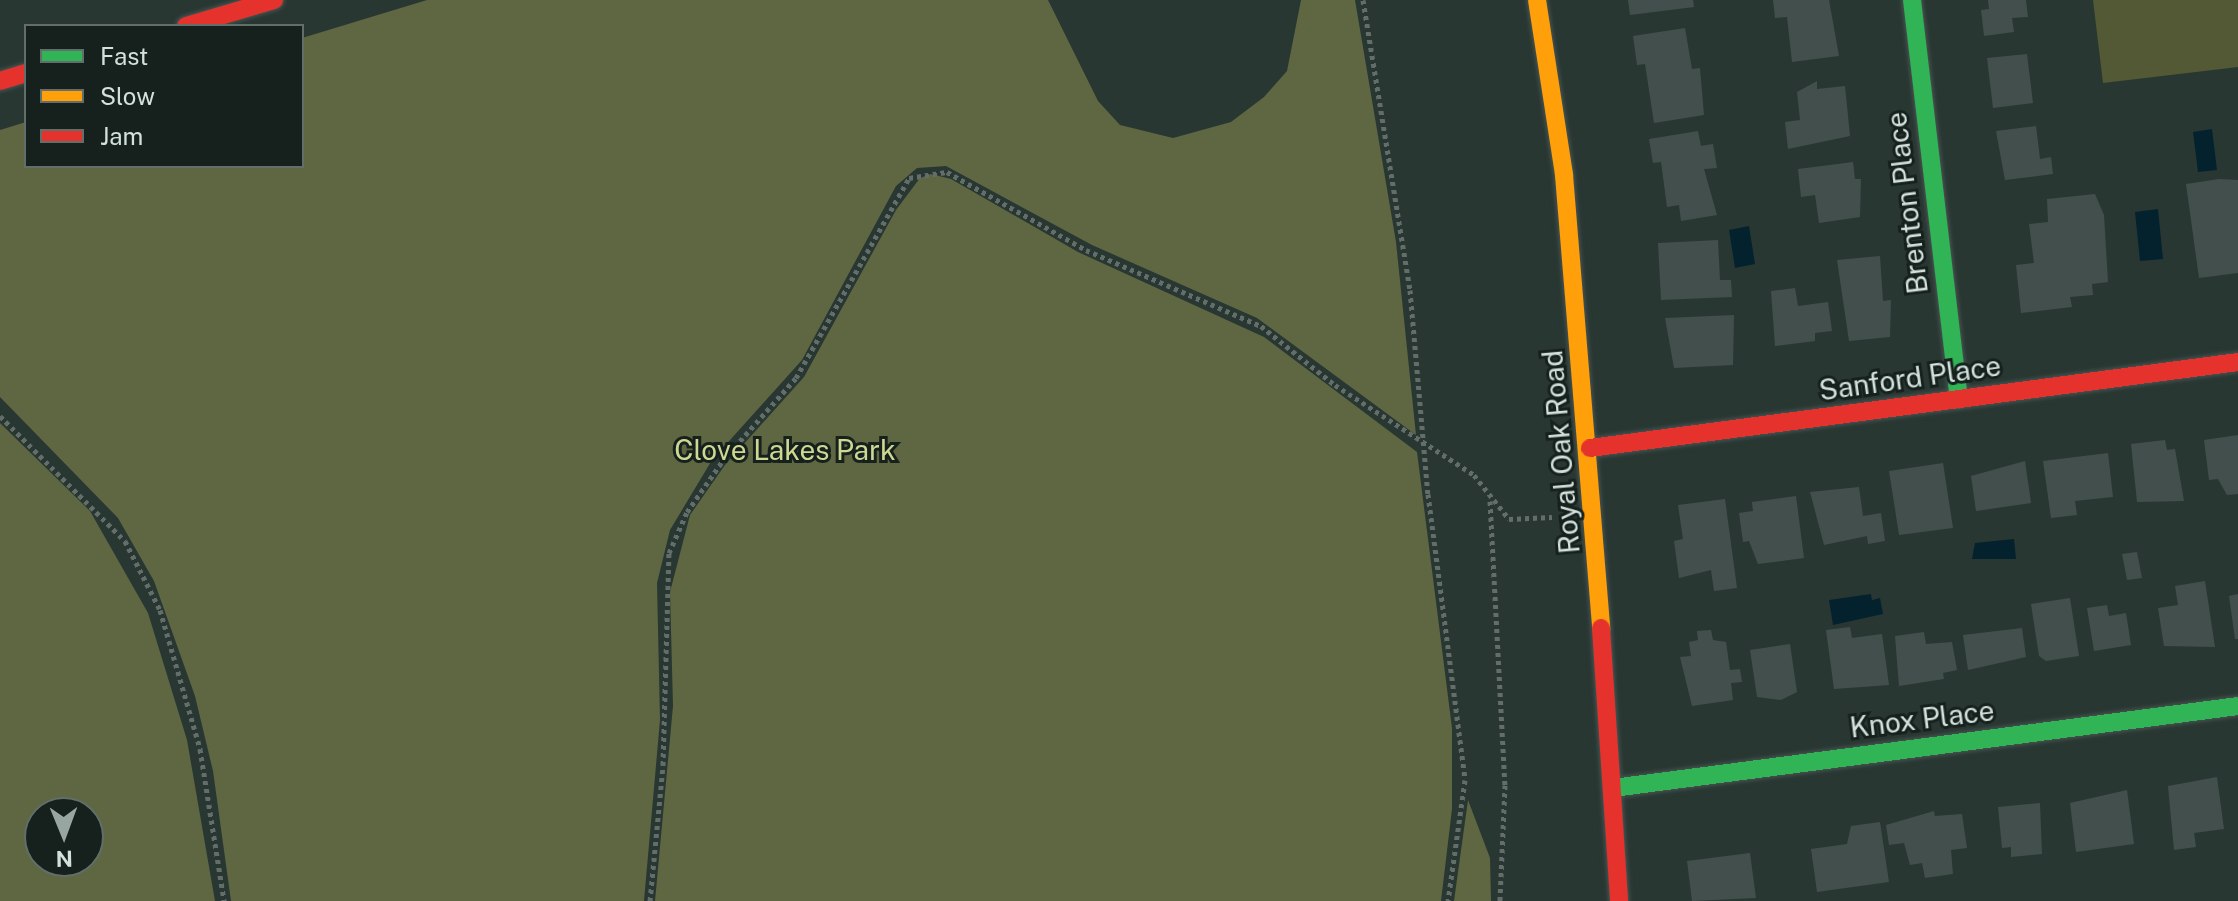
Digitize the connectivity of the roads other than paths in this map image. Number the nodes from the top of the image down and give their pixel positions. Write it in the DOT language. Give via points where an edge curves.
graph roads {
  1 [pos="274,0"];
  2 [pos="1537,0"];
  3 [pos="1912,0"];
  4 [pos="193,24"];
  5 [pos="24,74"];
  6 [pos="0,81"];
  7 [pos="2238,362"];
  8 [pos="1959,399"];
  9 [pos="1590,448"];
  10 [pos="2238,706"];
  11 [pos="1613,788"];
  12 [pos="1619,901"];
  1 -- 4 [label="street"];
  2 -- 9 [label="street, Royal Oak Road" via="1564,175"];
  3 -- 8 [label="street, Brenton Place"];
  5 -- 6 [label="street"];
  7 -- 8 [label="street, Sanford Place"];
  8 -- 9 [label="street, Sanford Place"];
  9 -- 11 [label="street, Royal Oak Road"];
  10 -- 11 [label="street, Knox Place"];
  11 -- 12 [label="street, Royal Oak Road"];
}
